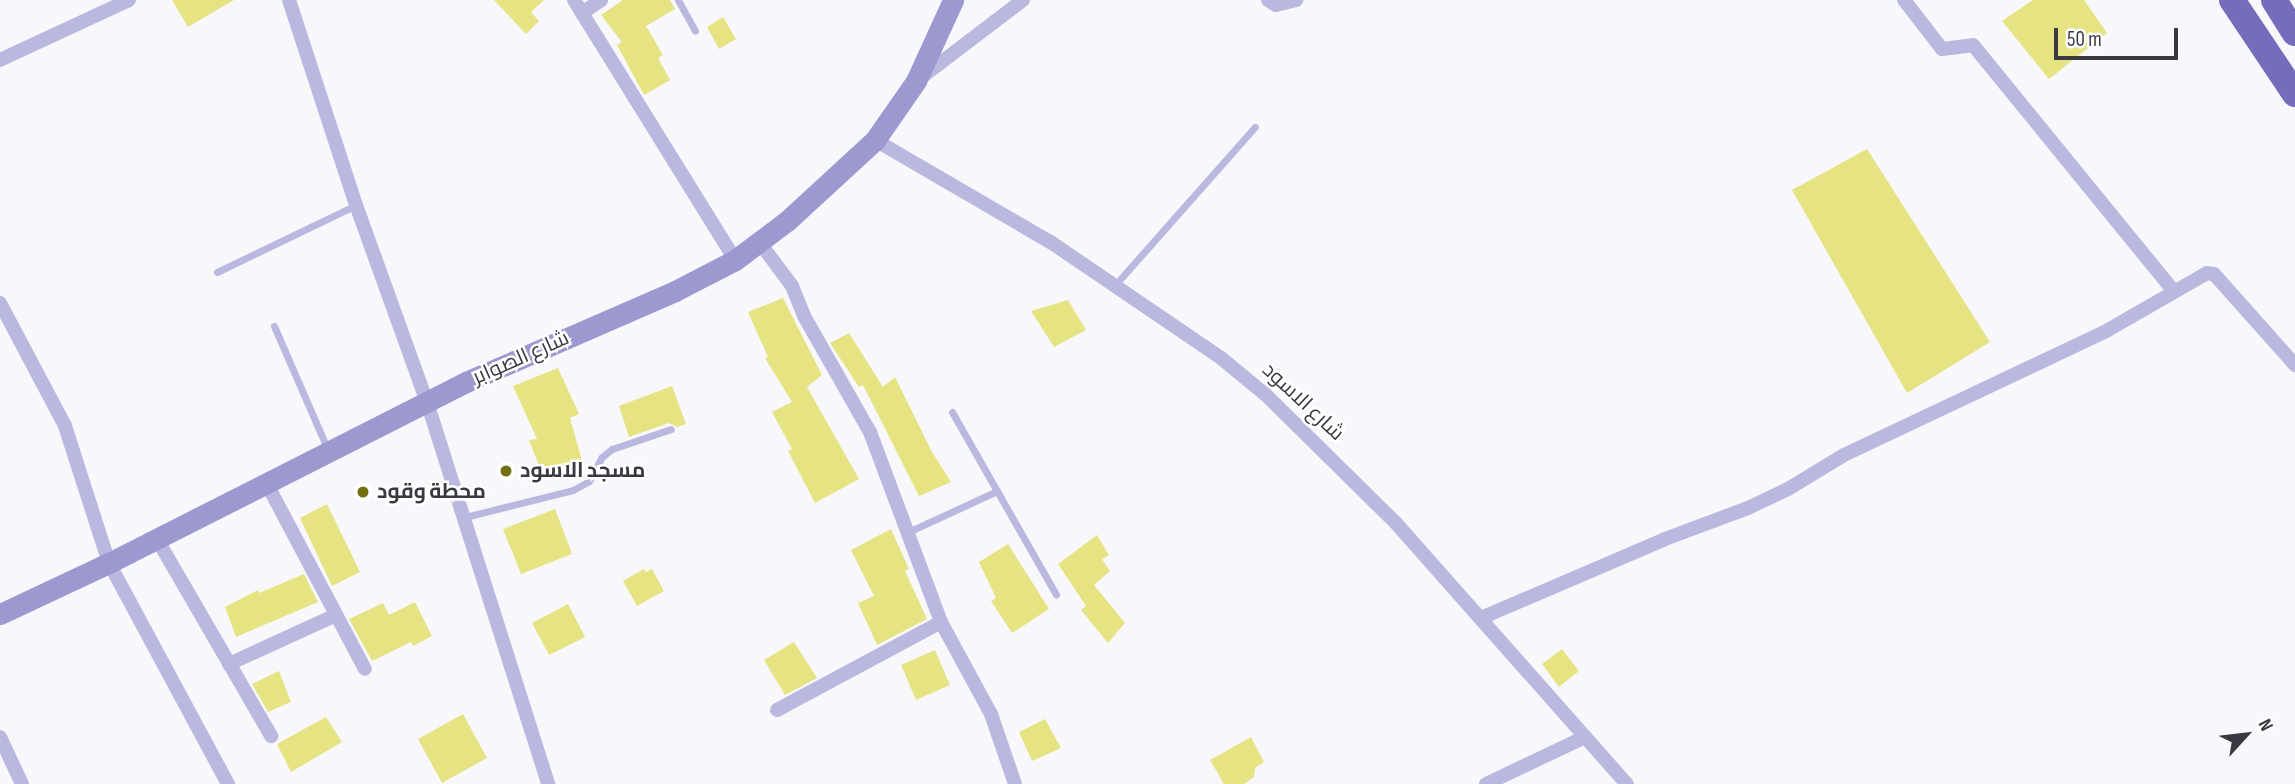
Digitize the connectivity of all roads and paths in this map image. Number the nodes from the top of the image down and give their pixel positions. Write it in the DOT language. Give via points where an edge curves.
graph roads {
  1 [pos="129,0"];
  2 [pos="289,0"];
  3 [pos="601,0"];
  4 [pos="678,0"];
  5 [pos="953,0"];
  6 [pos="1023,0"];
  7 [pos="1268,0"];
  8 [pos="1296,0"];
  9 [pos="1904,0"];
  10 [pos="2232,0"];
  11 [pos="2274,0"];
  12 [pos="578,6"];
  13 [pos="695,31"];
  14 [pos="2295,33"];
  15 [pos="0,60"];
  16 [pos="916,81"];
  17 [pos="2295,93"];
  18 [pos="1255,127"];
  19 [pos="875,140"];
  20 [pos="356,205"];
  21 [pos="760,243"];
  22 [pos="735,260"];
  23 [pos="217,272"];
  24 [pos="1115,285"];
  25 [pos="2173,290"];
  26 [pos="0,303"];
  27 [pos="274,326"];
  28 [pos="2295,365"];
  29 [pos="427,402"];
  30 [pos="952,412"];
  31 [pos="671,429"];
  32 [pos="329,452"];
  33 [pos="267,484"];
  34 [pos="997,491"];
  35 [pos="465,517"];
  36 [pos="908,532"];
  37 [pos="157,539"];
  38 [pos="109,563"];
  39 [pos="1056,594"];
  40 [pos="0,614"];
  41 [pos="336,615"];
  42 [pos="1481,618"];
  43 [pos="941,622"];
  44 [pos="229,664"];
  45 [pos="365,669"];
  46 [pos="777,710"];
  47 [pos="271,736"];
  48 [pos="0,737"];
  49 [pos="1585,737"];
  50 [pos="22,784"];
  51 [pos="228,784"];
  52 [pos="548,784"];
  53 [pos="1015,784"];
  54 [pos="1486,784"];
  55 [pos="1628,784"];
  1 -- 15 [label="street"];
  2 -- 20 [label="street"];
  3 -- 12 [label="street"];
  4 -- 13 [label="lane"];
  5 -- 16 [label="street, شارع الصوابر"];
  6 -- 16 [label="street"];
  7 -- 8 [label="street" via="1276,5"];
  9 -- 25 [label="street" via="1944,50 1973,45"];
  10 -- 17 [label="highway"];
  11 -- 14 [label="highway"];
  12 -- 22 [label="street"];
  16 -- 19 [label="street, شارع الصوابر"];
  18 -- 24 [label="lane"];
  19 -- 21 [label="street, شارع الصوابر"];
  19 -- 24 [label="street, شارع الاسود"];
  20 -- 23 [label="lane"];
  20 -- 29 [label="street"];
  21 -- 22 [label="street, شارع الصوابر"];
  21 -- 36 [label="street" via="792,286 804,316 870,432"];
  22 -- 29 [label="street, شارع الصوابر"];
  24 -- 42 [label="street, شارع الاسود" via="1266,395 1395,522"];
  25 -- 28 [label="street" via="2198,276 2214,274"];
  25 -- 42 [label="street" via="2108,330 1844,455 1748,508"];
  26 -- 38 [label="street" via="65,426"];
  27 -- 32 [label="lane"];
  29 -- 32 [label="street, شارع الصوابر"];
  29 -- 35 [label="street"];
  30 -- 34 [label="lane"];
  31 -- 35 [label="lane" via="612,449 589,481 573,490"];
  32 -- 33 [label="street, شارع الصوابر"];
  33 -- 37 [label="street, شارع الصوابر"];
  33 -- 41 [label="street"];
  34 -- 36 [label="lane"];
  34 -- 39 [label="lane"];
  35 -- 52 [label="street"];
  36 -- 43 [label="street"];
  37 -- 38 [label="street, شارع الصوابر"];
  37 -- 44 [label="street"];
  38 -- 40 [label="street, شارع الصوابر"];
  38 -- 51 [label="street"];
  41 -- 44 [label="street"];
  41 -- 45 [label="street"];
  42 -- 49 [label="street, شارع الاسود"];
  43 -- 46 [label="street"];
  43 -- 53 [label="street" via="990,714"];
  44 -- 47 [label="street"];
  48 -- 50 [label="street"];
  49 -- 54 [label="street"];
  49 -- 55 [label="street, شارع الاسود"];
}
